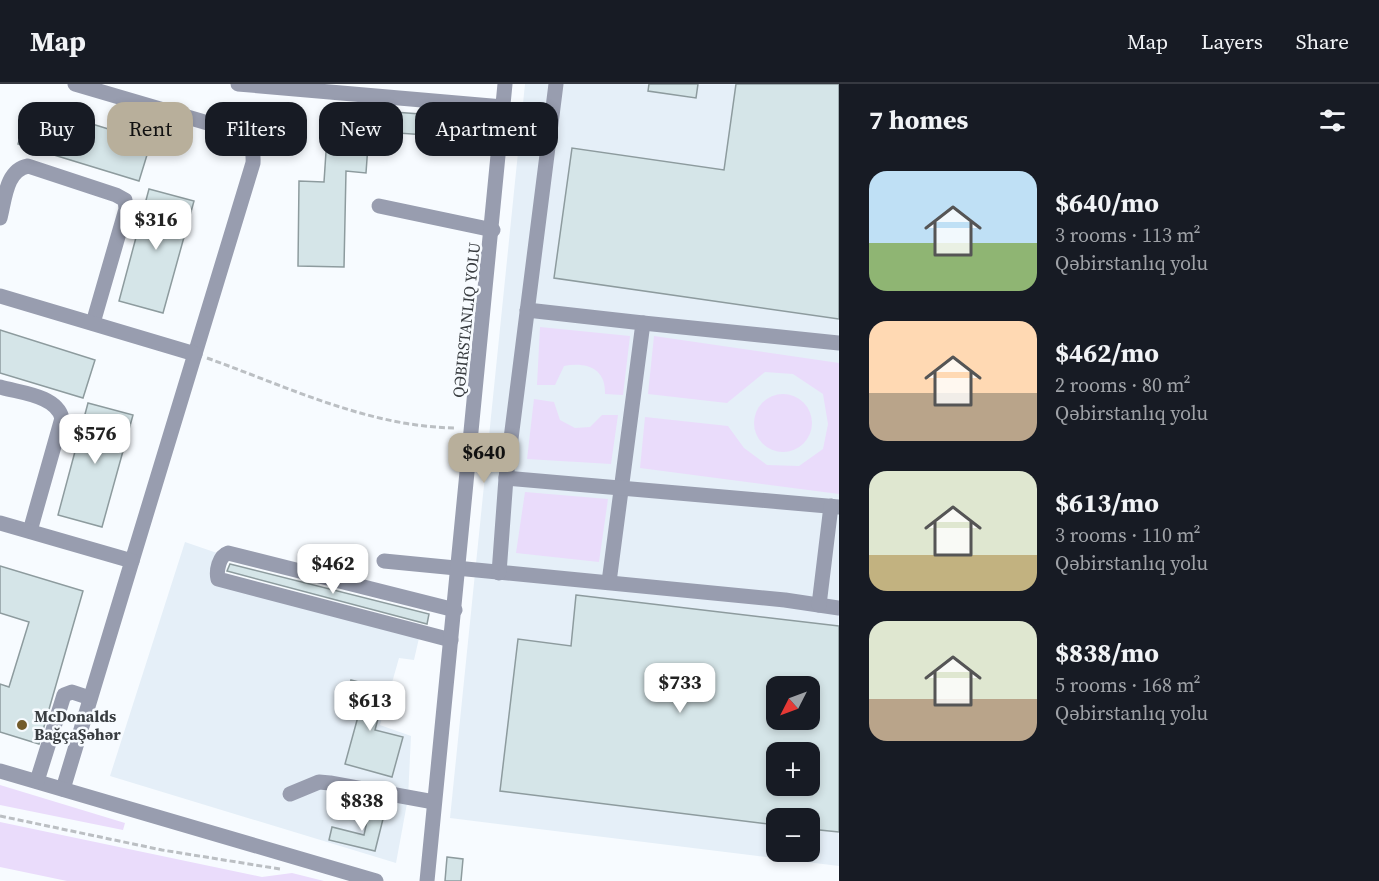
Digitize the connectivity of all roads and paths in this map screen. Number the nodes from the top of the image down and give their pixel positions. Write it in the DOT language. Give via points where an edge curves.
graph roads {
  1 [pos="75,84"];
  2 [pos="238,84"];
  3 [pos="505,84"];
  4 [pos="556,84"];
  5 [pos="445,102"];
  6 [pos="503,102"];
  7 [pos="499,156"];
  8 [pos="379,206"];
  9 [pos="0,218"];
  10 [pos="493,230"];
  11 [pos="0,296"];
  12 [pos="527,310"];
  13 [pos="93,323"];
  14 [pos="643,323"];
  15 [pos="839,343"];
  16 [pos="195,354"];
  17 [pos="0,387"];
  18 [pos="473,428"];
  19 [pos="506,478"];
  20 [pos="623,487"];
  21 [pos="835,506"];
  22 [pos="0,523"];
  23 [pos="30,531"];
  24 [pos="132,561"];
  25 [pos="384,561"];
  26 [pos="459,568"];
  27 [pos="499,573"];
  28 [pos="609,582"];
  29 [pos="819,605"];
  30 [pos="839,608"];
  31 [pos="455,610"];
  32 [pos="452,640"];
  33 [pos="90,698"];
  34 [pos="0,771"];
  35 [pos="37,781"];
  36 [pos="63,789"];
  37 [pos="290,794"];
  38 [pos="434,802"];
  39 [pos="0,816"];
  40 [pos="281,870"];
  41 [pos="376,881"];
  42 [pos="428,881"];
  1 -- 16 [label="street" via="235,131 250,141 253,163"];
  2 -- 5 [label="street"];
  3 -- 6 [label="street"];
  4 -- 12 [label="street"];
  7 -- 10 [label="street"];
  8 -- 10 [label="street"];
  9 -- 13 [label="street" via="12,174 28,166 125,200 126,209"];
  10 -- 18 [label="street"];
  11 -- 13 [label="street"];
  12 -- 14 [label="street"];
  12 -- 19 [label="street"];
  13 -- 16 [label="street"];
  14 -- 15 [label="street"];
  14 -- 20 [label="street"];
  16 -- 18 [label="path" via="367,416 410,425"];
  16 -- 24 [label="street"];
  17 -- 23 [label="street" via="51,402 63,418"];
  18 -- 26 [label="street"];
  19 -- 20 [label="street"];
  19 -- 27 [label="street"];
  20 -- 21 [label="street"];
  20 -- 28 [label="street"];
  21 -- 29 [label="street"];
  22 -- 23 [label="street"];
  23 -- 24 [label="street"];
  24 -- 33 [label="street"];
  25 -- 26 [label="street"];
  26 -- 27 [label="street"];
  26 -- 31 [label="street"];
  27 -- 28 [label="street"];
  28 -- 29 [label="street"];
  29 -- 30 [label="street"];
  31 -- 32 [label="street"];
  31 -- 32 [label="street" via="228,553 217,574 218,579"];
  32 -- 38 [label="street"];
  33 -- 35 [label="street" via="72,692 64,695"];
  33 -- 36 [label="street"];
  34 -- 35 [label="street"];
  35 -- 36 [label="street"];
  36 -- 41 [label="street"];
  37 -- 38 [label="street" via="319,782"];
  38 -- 42 [label="street"];
  39 -- 40 [label="path"];
}
